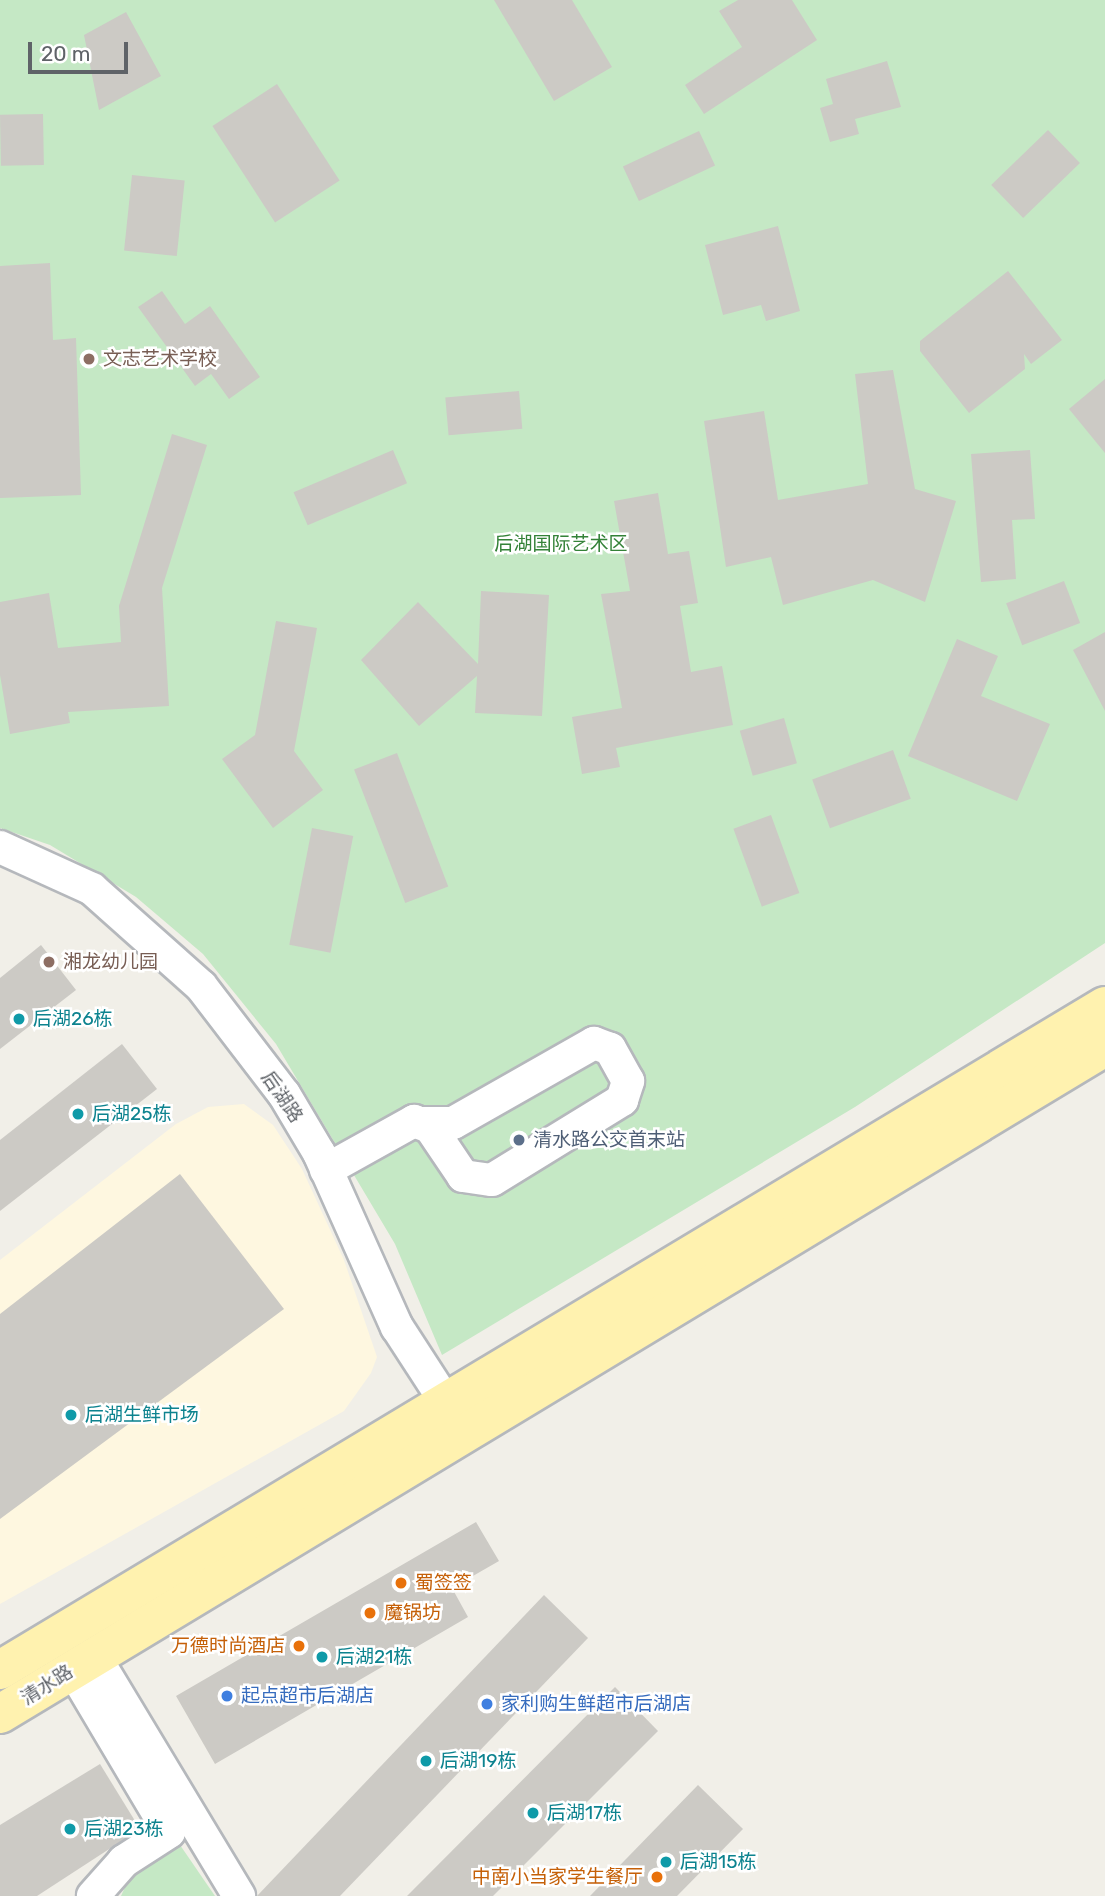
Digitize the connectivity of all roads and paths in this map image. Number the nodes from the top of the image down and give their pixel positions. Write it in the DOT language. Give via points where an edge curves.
graph roads {
  1 [pos="0,848"];
  2 [pos="1105,1006"];
  3 [pos="1097,1053"];
  4 [pos="423,1123"];
  5 [pos="326,1170"];
  6 [pos="456,1419"];
  7 [pos="84,1663"];
  8 [pos="0,1670"];
  9 [pos="5,1702"];
  10 [pos="93,1896"];
  11 [pos="239,1896"];
  1 -- 5 [label="street, 后湖路" via="92,889 201,986 284,1094"];
  2 -- 6 [label="main road"];
  3 -- 6 [label="main road"];
  4 -- 4 [label="street" via="463,1176 481,1183 622,1100 628,1082 610,1049 594,1043 453,1123"];
  4 -- 5 [label="street" via="402,1122"];
  5 -- 6 [label="street, 后湖路" via="397,1327"];
  6 -- 7 [label="main road, 清水路"];
  6 -- 8 [label="main road"];
  7 -- 9 [label="main road, 清水路"];
  7 -- 10 [label="street" via="169,1832 124,1861"];
  7 -- 11 [label="street"];
}
